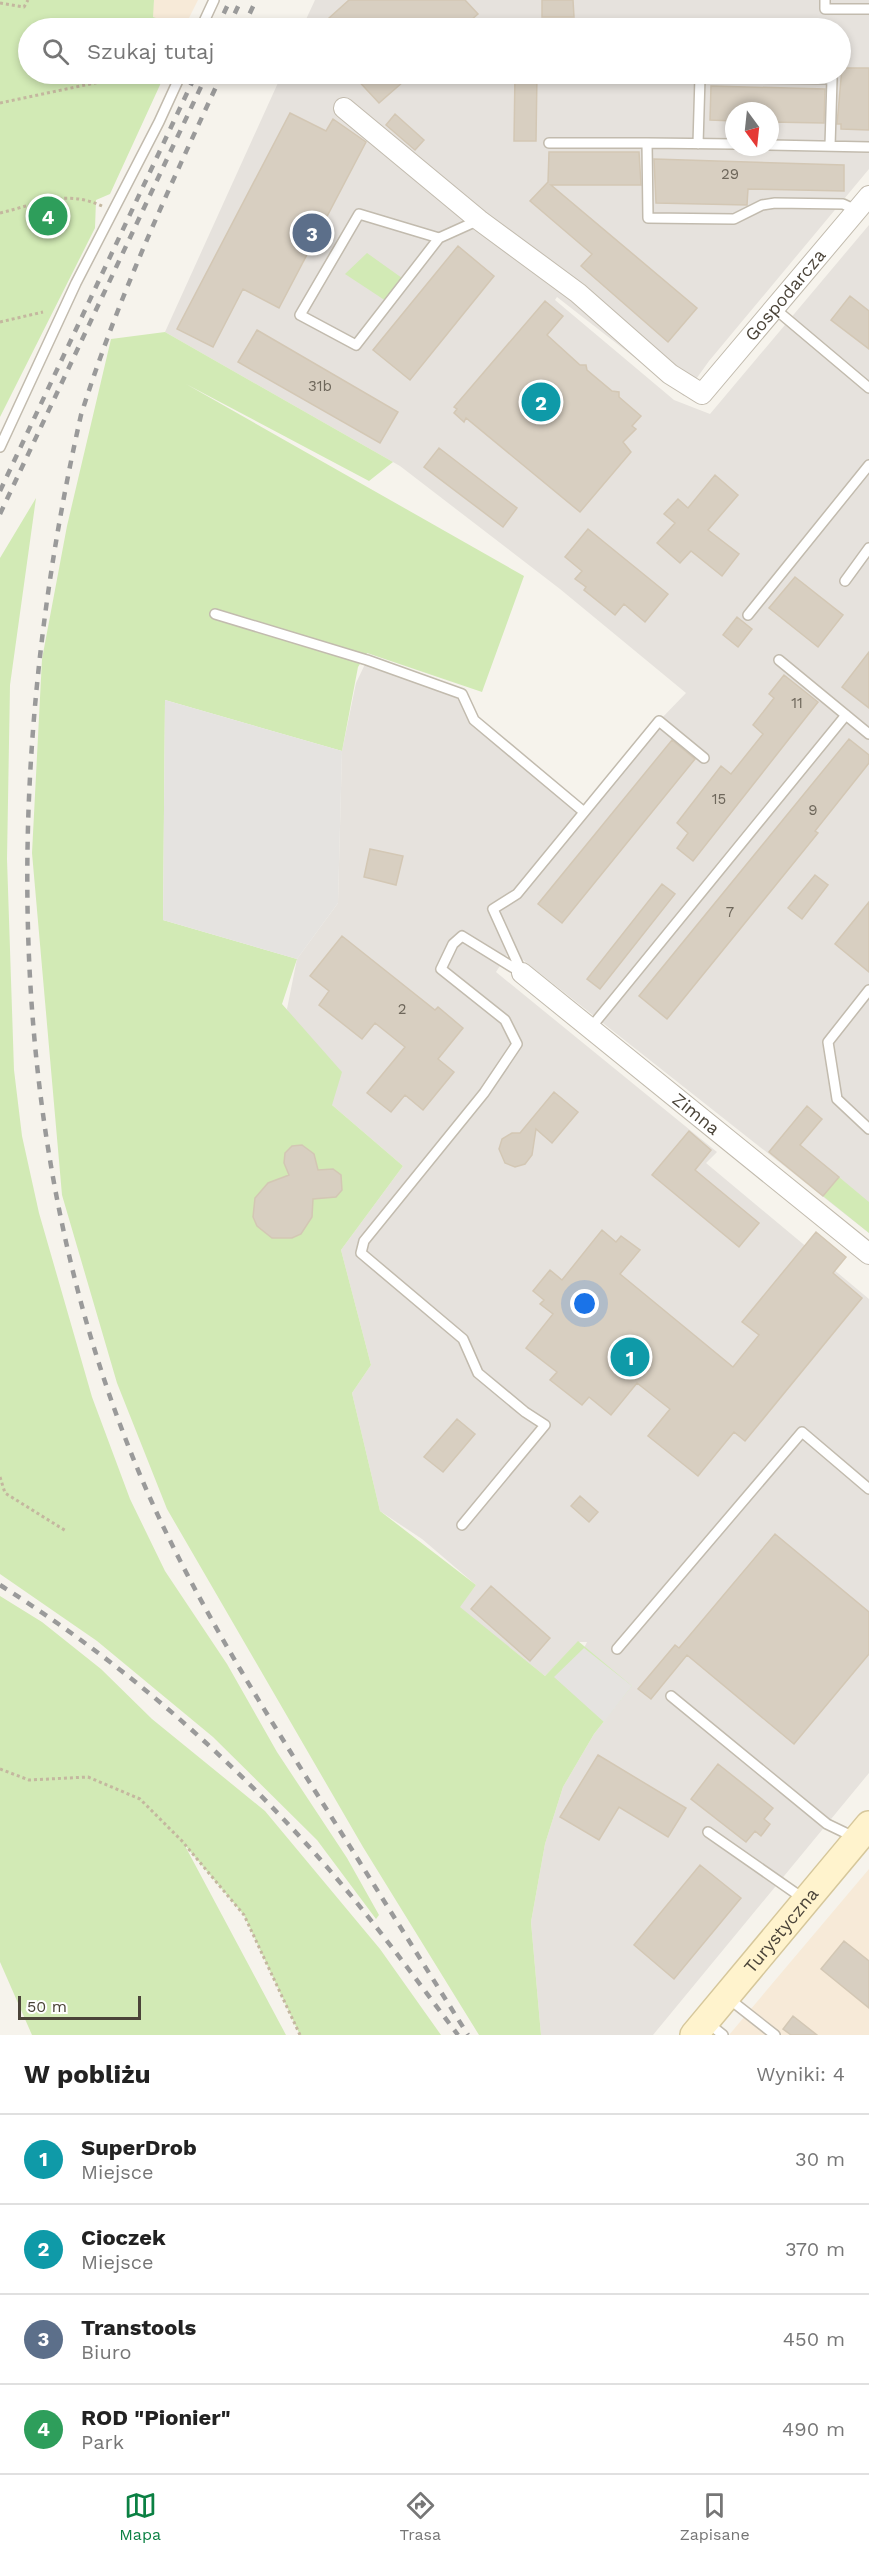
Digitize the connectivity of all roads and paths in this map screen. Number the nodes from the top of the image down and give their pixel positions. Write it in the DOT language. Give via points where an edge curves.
graph roads {
  1 [pos="28,0"];
  2 [pos="214,0"];
  3 [pos="825,0"];
  4 [pos="0,3"];
  5 [pos="869,9"];
  6 [pos="206,18"];
  7 [pos="90,84"];
  8 [pos="176,84"];
  9 [pos="700,84"];
  10 [pos="832,84"];
  11 [pos="0,103"];
  12 [pos="344,108"];
  13 [pos="647,142"];
  14 [pos="549,143"];
  15 [pos="698,144"];
  16 [pos="725,144"];
  17 [pos="779,145"];
  18 [pos="830,147"];
  19 [pos="869,147"];
  20 [pos="863,203"];
  21 [pos="114,212"];
  22 [pos="0,213"];
  23 [pos="479,220"];
  24 [pos="439,238"];
  25 [pos="774,308"];
  26 [pos="43,312"];
  27 [pos="0,322"];
  28 [pos="869,388"];
  29 [pos="0,447"];
  30 [pos="869,465"];
  31 [pos="869,548"];
  32 [pos="845,581"];
  33 [pos="215,614"];
  34 [pos="748,615"];
  35 [pos="779,660"];
  36 [pos="846,715"];
  37 [pos="869,734"];
  38 [pos="704,758"];
  39 [pos="584,812"];
  40 [pos="522,973"];
  41 [pos="869,990"];
  42 [pos="593,1025"];
  43 [pos="869,1129"];
  44 [pos="869,1254"];
  45 [pos="0,1477"];
  46 [pos="869,1489"];
  47 [pos="0,1491"];
  48 [pos="4,1493"];
  49 [pos="462,1525"];
  50 [pos="66,1531"];
  51 [pos="617,1650"];
  52 [pos="671,1696"];
  53 [pos="0,1769"];
  54 [pos="708,1832"];
  55 [pos="863,1832"];
  56 [pos="806,1900"];
  57 [pos="726,1997"];
  58 [pos="708,2030"];
  59 [pos="300,2035"];
  60 [pos="775,2035"];
  1 -- 4 [label="path" via="24,7"];
  2 -- 6 [label="lane"];
  3 -- 5 [label="lane" via="825,9"];
  7 -- 11 [label="path"];
  8 -- 21 [label="lane"];
  9 -- 15 [label="lane"];
  10 -- 18 [label="lane"];
  12 -- 23 [label="street"];
  13 -- 14 [label="lane"];
  13 -- 15 [label="lane"];
  13 -- 20 [label="lane" via="648,218 734,219 775,203"];
  15 -- 16 [label="lane"];
  17 -- 18 [label="lane"];
  18 -- 19 [label="lane"];
  20 -- 25 [label="street, Gospodarcza"];
  21 -- 22 [label="path" via="85,198 69,196"];
  21 -- 29 [label="lane" via="76,283"];
  23 -- 24 [label="lane"];
  23 -- 25 [label="street, Gospodarcza" via="578,293 669,374 702,394"];
  24 -- 24 [label="lane" via="356,345 300,315 359,214"];
  25 -- 28 [label="lane"];
  26 -- 27 [label="path"];
  30 -- 34 [label="lane"];
  31 -- 32 [label="lane"];
  33 -- 39 [label="lane" via="367,660 462,694 474,720"];
  35 -- 36 [label="lane"];
  36 -- 37 [label="lane"];
  36 -- 42 [label="lane"];
  38 -- 39 [label="lane" via="659,721"];
  39 -- 40 [label="lane" via="517,894 493,909"];
  40 -- 44 [label="street, Zimna"];
  40 -- 49 [label="lane" via="462,936 453,944 441,969 505,1020 517,1044 484,1093 364,1241 361,1254 463,1339 478,1373 545,1425"];
  41 -- 43 [label="lane" via="828,1042 837,1099"];
  45 -- 48 [label="path"];
  46 -- 51 [label="lane" via="802,1432"];
  47 -- 48 [label="path"];
  48 -- 50 [label="path"];
  52 -- 55 [label="lane" via="826,1824"];
  53 -- 59 [label="path" via="29,1780 88,1777 140,1799 182,1841 244,1915"];
  54 -- 56 [label="lane"];
  55 -- 56 [label="main road, Turystyczna"];
  56 -- 57 [label="main road, Turystyczna"];
  57 -- 58 [label="main road, Turystyczna"];
  57 -- 60 [label="lane"];
}
